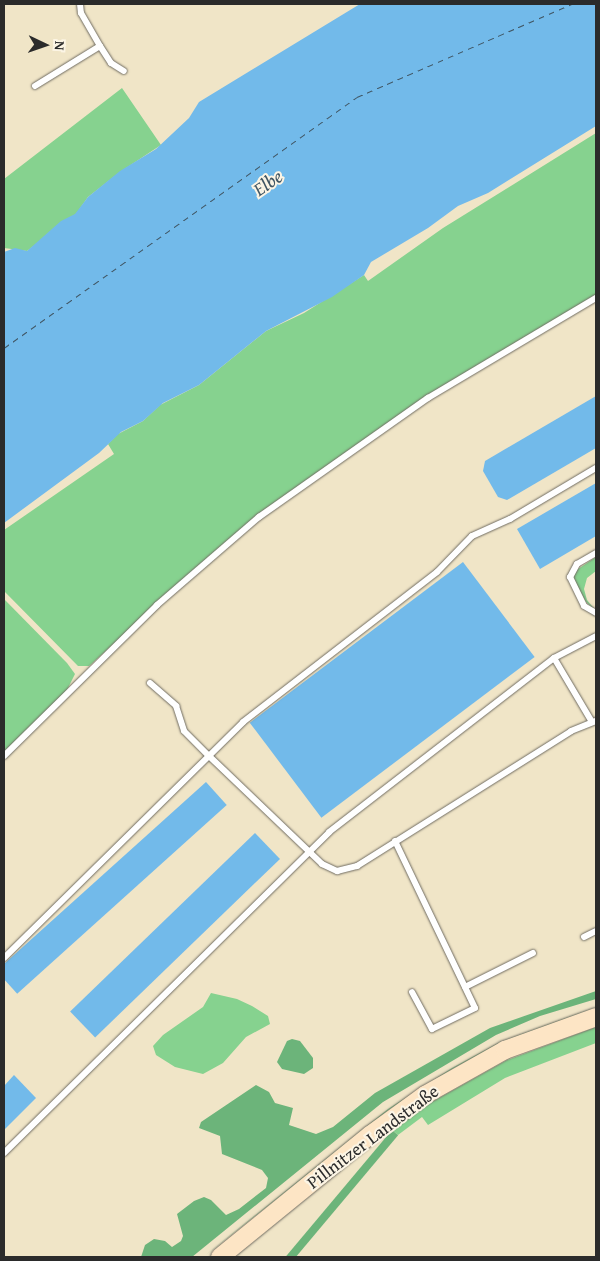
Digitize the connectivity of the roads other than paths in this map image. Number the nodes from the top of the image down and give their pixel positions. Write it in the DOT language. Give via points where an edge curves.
graph roads {
  1 [pos="80,4"];
  2 [pos="100,46"];
  3 [pos="124,71"];
  4 [pos="35,86"];
  5 [pos="596,298"];
  6 [pos="596,468"];
  7 [pos="596,553"];
  8 [pos="596,613"];
  9 [pos="596,636"];
  10 [pos="554,658"];
  11 [pos="150,683"];
  12 [pos="594,722"];
  13 [pos="208,755"];
  14 [pos="4,756"];
  15 [pos="395,842"];
  16 [pos="309,851"];
  17 [pos="596,931"];
  18 [pos="584,936"];
  19 [pos="533,953"];
  20 [pos="4,958"];
  21 [pos="465,987"];
  22 [pos="412,992"];
  23 [pos="596,1017"];
  24 [pos="4,1153"];
  25 [pos="220,1257"];
  1 -- 2 [label="lane" via="81,13"];
  2 -- 3 [label="lane" via="111,63"];
  2 -- 4 [label="lane"];
  5 -- 14 [label="lane" via="428,398 259,517 157,605"];
  6 -- 13 [label="lane" via="510,519 472,536 437,572 243,722"];
  7 -- 8 [label="lane" via="577,564 570,577 584,606"];
  9 -- 10 [label="lane"];
  10 -- 12 [label="lane"];
  10 -- 16 [label="lane" via="329,832"];
  11 -- 13 [label="lane" via="176,706 184,730"];
  12 -- 15 [label="lane" via="571,731"];
  13 -- 16 [label="lane"];
  13 -- 20 [label="lane"];
  15 -- 16 [label="lane" via="344,871 331,870"];
  15 -- 21 [label="lane"];
  16 -- 24 [label="lane"];
  17 -- 18 [label="lane"];
  19 -- 21 [label="lane"];
  21 -- 22 [label="lane" via="475,1008 432,1029"];
  23 -- 25 [label="main road, Pillnitzer Landstraße" via="506,1050 425,1095 370,1135"];
}
